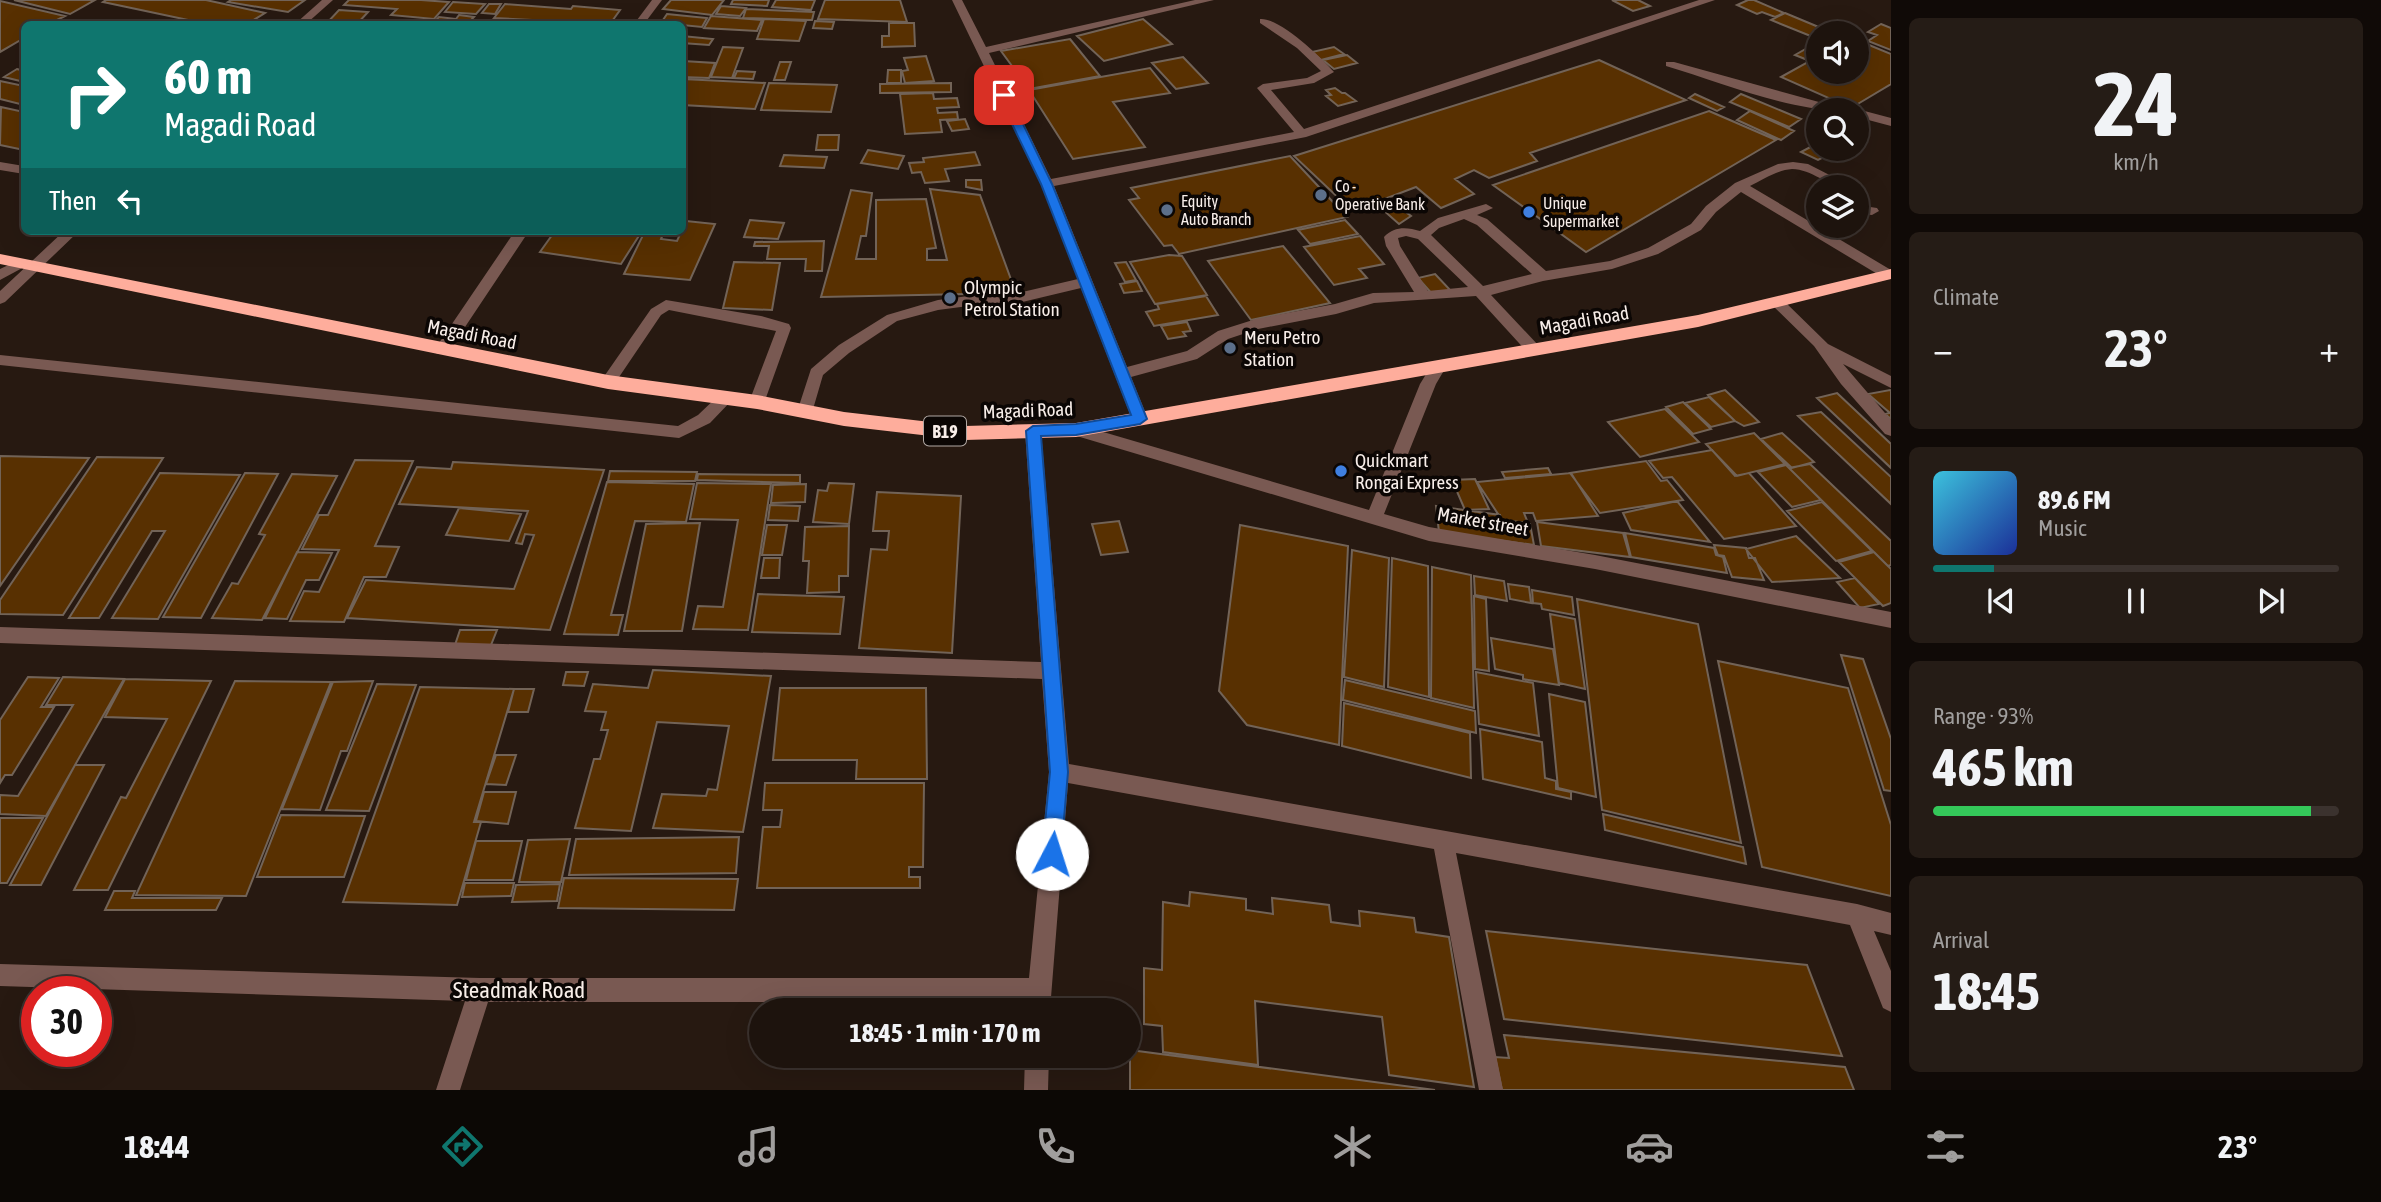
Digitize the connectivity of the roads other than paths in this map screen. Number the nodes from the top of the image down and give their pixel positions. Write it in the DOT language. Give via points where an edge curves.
graph roads {
  1 [pos="328,0"];
  2 [pos="657,0"];
  3 [pos="957,0"];
  4 [pos="1209,0"];
  5 [pos="1710,0"];
  6 [pos="304,21"];
  7 [pos="641,21"];
  8 [pos="1264,21"];
  9 [pos="982,51"];
  10 [pos="1670,64"];
  11 [pos="1806,103"];
  12 [pos="1869,116"];
  13 [pos="1891,122"];
  14 [pos="1302,134"];
  15 [pos="0,166"];
  16 [pos="20,170"];
  17 [pos="1822,175"];
  18 [pos="0,180"];
  19 [pos="1046,184"];
  20 [pos="1740,186"];
  21 [pos="1486,208"];
  22 [pos="1869,211"];
  23 [pos="1872,211"];
  24 [pos="1467,215"];
  25 [pos="1806,220"];
  26 [pos="67,235"];
  27 [pos="519,235"];
  28 [pos="1423,236"];
  29 [pos="1835,238"];
  30 [pos="0,259"];
  31 [pos="27,265"];
  32 [pos="0,275"];
  33 [pos="1890,275"];
  34 [pos="1543,276"];
  35 [pos="1086,282"];
  36 [pos="1480,291"];
  37 [pos="1424,296"];
  38 [pos="0,299"];
  39 [pos="1777,302"];
  40 [pos="1822,346"];
  41 [pos="442,350"];
  42 [pos="1534,350"];
  43 [pos="0,360"];
  44 [pos="1438,367"];
  45 [pos="1122,374"];
  46 [pos="608,382"];
  47 [pos="1891,383"];
  48 [pos="725,399"];
  49 [pos="757,402"];
  50 [pos="805,412"];
  51 [pos="1140,419"];
  52 [pos="1076,430"];
  53 [pos="1891,430"];
  54 [pos="1033,431"];
  55 [pos="1374,518"];
  56 [pos="1891,620"];
  57 [pos="0,635"];
  58 [pos="1053,671"];
  59 [pos="1059,772"];
  60 [pos="1443,842"];
  61 [pos="1857,915"];
  62 [pos="1891,924"];
  63 [pos="0,975"];
  64 [pos="481,990"];
  65 [pos="927,998"];
  66 [pos="1039,998"];
  67 [pos="1891,1000"];
  68 [pos="1037,1068"];
  69 [pos="448,1090"];
  70 [pos="1036,1090"];
  71 [pos="1491,1090"];
  1 -- 6 [label="street"];
  2 -- 7 [label="street"];
  3 -- 9 [label="street"];
  4 -- 9 [label="street"];
  5 -- 14 [label="street"];
  8 -- 14 [label="street" via="1301,46 1328,72 1310,81 1263,88"];
  9 -- 19 [label="street"];
  10 -- 11 [label="street"];
  12 -- 13 [label="street"];
  14 -- 19 [label="street"];
  15 -- 16 [label="street"];
  16 -- 18 [label="street"];
  17 -- 20 [label="street" via="1799,164 1775,168"];
  19 -- 35 [label="street"];
  20 -- 25 [label="street"];
  20 -- 34 [label="street" via="1696,227 1653,251 1612,265"];
  21 -- 24 [label="street"];
  22 -- 23 [label="street"];
  24 -- 28 [label="street" via="1440,223"];
  24 -- 34 [label="street" via="1482,222"];
  26 -- 31 [label="street"];
  27 -- 41 [label="street"];
  28 -- 36 [label="street"];
  28 -- 37 [label="street" via="1397,232 1391,237"];
  29 -- 33 [label="street"];
  30 -- 31 [label="highway, Magadi Road / B19"];
  31 -- 32 [label="street"];
  31 -- 38 [label="street"];
  31 -- 41 [label="highway, Magadi Road / B19"];
  33 -- 39 [label="highway, Magadi Road / B19"];
  34 -- 36 [label="street"];
  35 -- 45 [label="street"];
  35 -- 50 [label="street" via="1004,301 937,305 892,317 816,373"];
  36 -- 37 [label="street"];
  36 -- 42 [label="street"];
  37 -- 45 [label="street" via="1373,298 1256,324 1223,335 1192,355"];
  39 -- 40 [label="street"];
  39 -- 42 [label="highway, Magadi Road / B19"];
  40 -- 47 [label="street"];
  40 -- 53 [label="street"];
  41 -- 46 [label="highway, Magadi Road / B19"];
  42 -- 44 [label="highway, Magadi Road / B19"];
  43 -- 48 [label="street" via="678,432 706,419"];
  44 -- 51 [label="highway, Magadi Road / B19"];
  44 -- 55 [label="street"];
  45 -- 51 [label="street"];
  46 -- 48 [label="highway, Magadi Road / B19"];
  46 -- 49 [label="street" via="656,312 666,305 784,328"];
  48 -- 49 [label="highway, Magadi Road / B19"];
  49 -- 50 [label="highway, Magadi Road / B19"];
  50 -- 54 [label="highway, Magadi Road / B19" via="965,433"];
  51 -- 52 [label="highway, Magadi Road / B19"];
  52 -- 54 [label="highway, Magadi Road / B19"];
  52 -- 55 [label="street, Market street"];
  54 -- 58 [label="street"];
  55 -- 56 [label="street, Market street" via="1429,534"];
  57 -- 58 [label="street"];
  58 -- 59 [label="street"];
  59 -- 60 [label="street"];
  59 -- 66 [label="street"];
  60 -- 61 [label="street"];
  60 -- 71 [label="street"];
  61 -- 62 [label="street"];
  61 -- 67 [label="street"];
  63 -- 64 [label="street, Steadmak Road"];
  64 -- 65 [label="street, Steadmak Road"];
  64 -- 69 [label="street"];
  68 -- 70 [label="street"];
}
